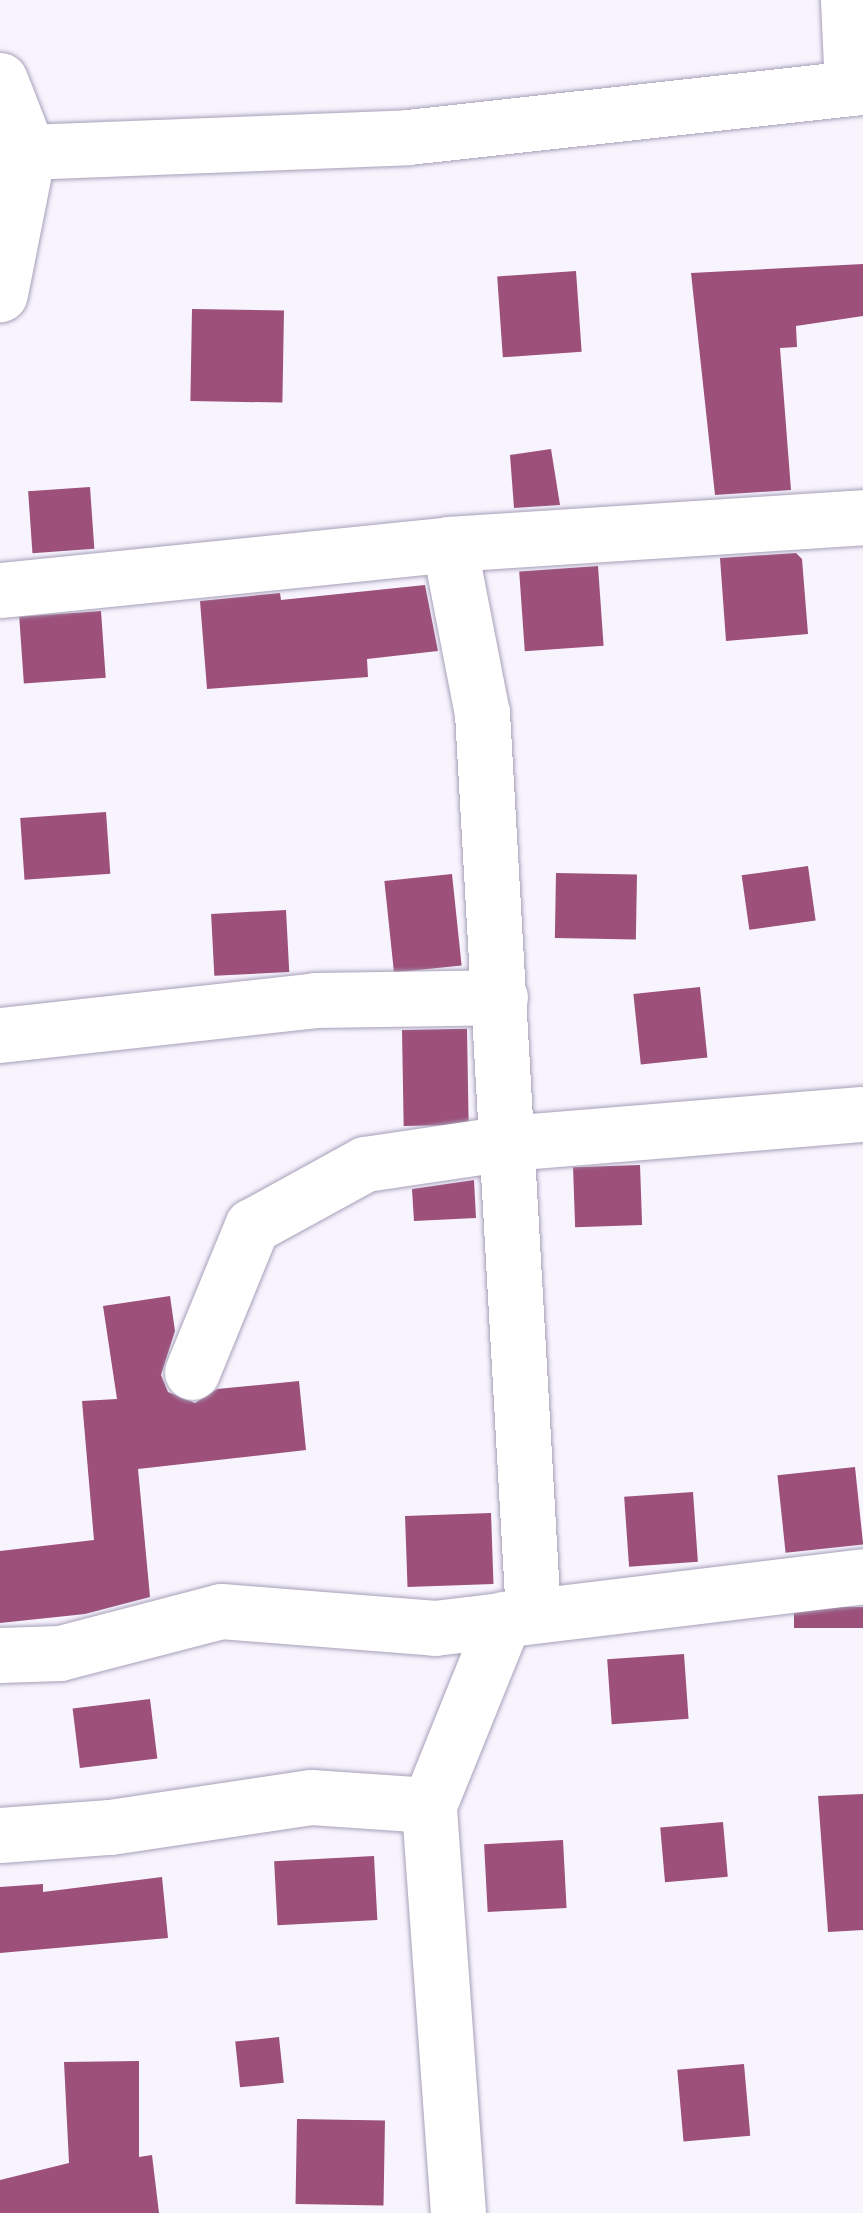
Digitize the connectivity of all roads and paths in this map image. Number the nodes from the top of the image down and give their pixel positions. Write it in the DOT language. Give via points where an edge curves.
graph roads {
  1 [pos="848,0"];
  2 [pos="0,80"];
  3 [pos="858,87"];
  4 [pos="14,153"];
  5 [pos="0,294"];
  6 [pos="863,517"];
  7 [pos="450,544"];
  8 [pos="0,590"];
  9 [pos="500,997"];
  10 [pos="0,1035"];
  11 [pos="863,1114"];
  12 [pos="508,1143"];
  13 [pos="192,1372"];
  14 [pos="863,1576"];
  15 [pos="519,1617"];
  16 [pos="0,1655"];
  17 [pos="429,1805"];
  18 [pos="0,1835"];
  19 [pos="458,2213"];
  1 -- 3 [label="street"];
  2 -- 4 [label="street"];
  3 -- 4 [label="street" via="408,137"];
  4 -- 5 [label="street"];
  6 -- 7 [label="street"];
  7 -- 8 [label="street"];
  7 -- 9 [label="street" via="482,713"];
  9 -- 10 [label="street" via="315,1000"];
  9 -- 12 [label="street"];
  11 -- 12 [label="street"];
  12 -- 13 [label="street" via="365,1164 252,1226"];
  12 -- 15 [label="street"];
  14 -- 15 [label="street"];
  15 -- 16 [label="street" via="434,1628 221,1610 60,1653"];
  15 -- 17 [label="street"];
  17 -- 18 [label="street" via="311,1797 110,1827"];
  17 -- 19 [label="street"];
}
